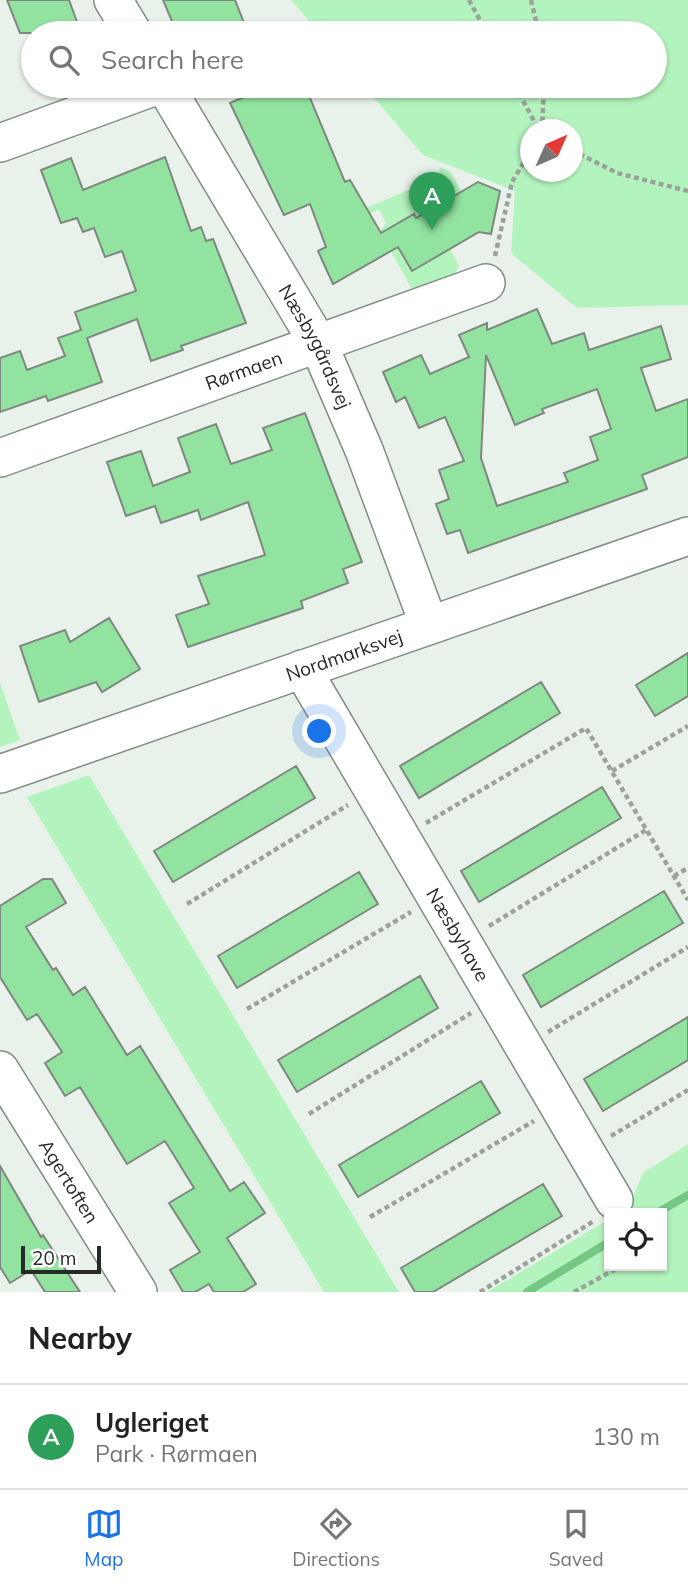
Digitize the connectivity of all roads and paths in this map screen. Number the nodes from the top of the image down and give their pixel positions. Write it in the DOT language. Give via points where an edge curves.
graph roads {
  1 [pos="113,0"];
  2 [pos="469,0"];
  3 [pos="531,0"];
  4 [pos="126,21"];
  5 [pos="480,21"];
  6 [pos="536,21"];
  7 [pos="123,98"];
  8 [pos="171,98"];
  9 [pos="522,98"];
  10 [pos="543,98"];
  11 [pos="534,119"];
  12 [pos="541,119"];
  13 [pos="0,143"];
  14 [pos="583,156"];
  15 [pos="520,169"];
  16 [pos="688,191"];
  17 [pos="491,268"];
  18 [pos="318,343"];
  19 [pos="0,458"];
  20 [pos="688,536"];
  21 [pos="429,625"];
  22 [pos="302,668"];
  23 [pos="688,726"];
  24 [pos="612,771"];
  25 [pos="0,774"];
  26 [pos="373,790"];
  27 [pos="646,830"];
  28 [pos="401,838"];
  29 [pos="688,867"];
  30 [pos="674,876"];
  31 [pos="436,897"];
  32 [pos="688,900"];
  33 [pos="187,904"];
  34 [pos="462,943"];
  35 [pos="688,947"];
  36 [pos="495,998"];
  37 [pos="247,1009"];
  38 [pos="523,1047"];
  39 [pos="0,1070"];
  40 [pos="688,1090"];
  41 [pos="559,1107"];
  42 [pos="309,1114"];
  43 [pos="585,1152"];
  44 [pos="614,1200"];
  45 [pos="370,1217"];
  46 [pos="612,1271"];
  47 [pos="138,1292"];
  48 [pos="480,1292"];
  49 [pos="574,1292"];
  1 -- 4 [label="street"];
  2 -- 5 [label="path"];
  3 -- 6 [label="path"];
  7 -- 13 [label="street"];
  8 -- 18 [label="street, Næsbygårdsvej"];
  9 -- 11 [label="path"];
  10 -- 12 [label="path"];
  14 -- 16 [label="path" via="617,173"];
  15 -- 17 [label="path" via="512,182"];
  17 -- 18 [label="street, Rørmaen"];
  18 -- 19 [label="street, Rørmaen"];
  18 -- 21 [label="street, Næsbygårdsvej" via="364,450"];
  20 -- 21 [label="street, Nordmarksvej"];
  21 -- 22 [label="street, Nordmarksvej"];
  22 -- 25 [label="street, Nordmarksvej"];
  22 -- 26 [label="street, Næsbyhave"];
  23 -- 24 [label="path"];
  24 -- 27 [label="path"];
  24 -- 28 [label="path" via="586,728"];
  26 -- 28 [label="street, Næsbyhave"];
  26 -- 33 [label="path"];
  27 -- 30 [label="path"];
  27 -- 34 [label="path"];
  28 -- 31 [label="street, Næsbyhave"];
  29 -- 30 [label="path"];
  30 -- 32 [label="path"];
  31 -- 34 [label="street, Næsbyhave"];
  31 -- 37 [label="path"];
  34 -- 36 [label="street, Næsbyhave"];
  35 -- 38 [label="path"];
  36 -- 38 [label="street, Næsbyhave"];
  36 -- 42 [label="path"];
  38 -- 41 [label="street, Næsbyhave"];
  39 -- 47 [label="street, Agertoften"];
  40 -- 43 [label="path"];
  41 -- 43 [label="street, Næsbyhave"];
  41 -- 45 [label="path"];
  43 -- 44 [label="street, Næsbyhave"];
  44 -- 48 [label="path" via="589,1226"];
  46 -- 49 [label="path"];
}
